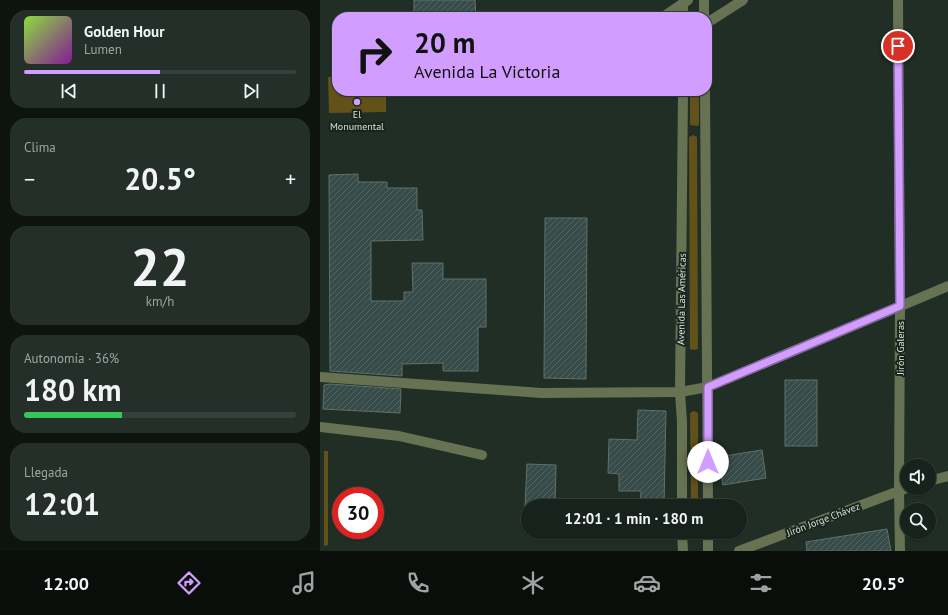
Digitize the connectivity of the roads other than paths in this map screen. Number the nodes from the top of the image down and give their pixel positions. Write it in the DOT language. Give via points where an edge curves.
graph roads {
  1 [pos="704,0"];
  2 [pos="743,0"];
  3 [pos="898,0"];
  4 [pos="685,1"];
  5 [pos="670,12"];
  6 [pos="684,12"];
  7 [pos="704,12"];
  8 [pos="712,20"];
  9 [pos="683,96"];
  10 [pos="705,96"];
  11 [pos="948,286"];
  12 [pos="900,306"];
  13 [pos="320,377"];
  14 [pos="708,387"];
  15 [pos="680,392"];
  16 [pos="320,427"];
  17 [pos="482,455"];
  18 [pos="903,459"];
  19 [pos="948,476"];
  20 [pos="936,479"];
  21 [pos="900,490"];
  22 [pos="903,495"];
  23 [pos="682,499"];
  24 [pos="708,499"];
  25 [pos="682,539"];
  26 [pos="708,539"];
  27 [pos="682,551"];
  28 [pos="708,551"];
  29 [pos="739,551"];
  30 [pos="900,551"];
  1 -- 7 [label="street"];
  2 -- 8 [label="street"];
  3 -- 12 [label="street, Jirón Galeras"];
  4 -- 5 [label="street"];
  4 -- 6 [label="street"];
  9 -- 15 [label="street, Avenida Las Américas"];
  10 -- 14 [label="street"];
  11 -- 12 [label="street"];
  12 -- 14 [label="street"];
  12 -- 18 [label="street, Jirón Galeras"];
  13 -- 15 [label="street" via="541,394"];
  14 -- 15 [label="street"];
  14 -- 24 [label="street"];
  15 -- 23 [label="street, Avenida Las Américas"];
  16 -- 17 [label="street" via="399,436"];
  19 -- 20 [label="street"];
  21 -- 29 [label="street, Jirón Jorge Chávez"];
  22 -- 30 [label="street, Jirón Galeras"];
  25 -- 27 [label="street"];
  26 -- 28 [label="street"];
}
